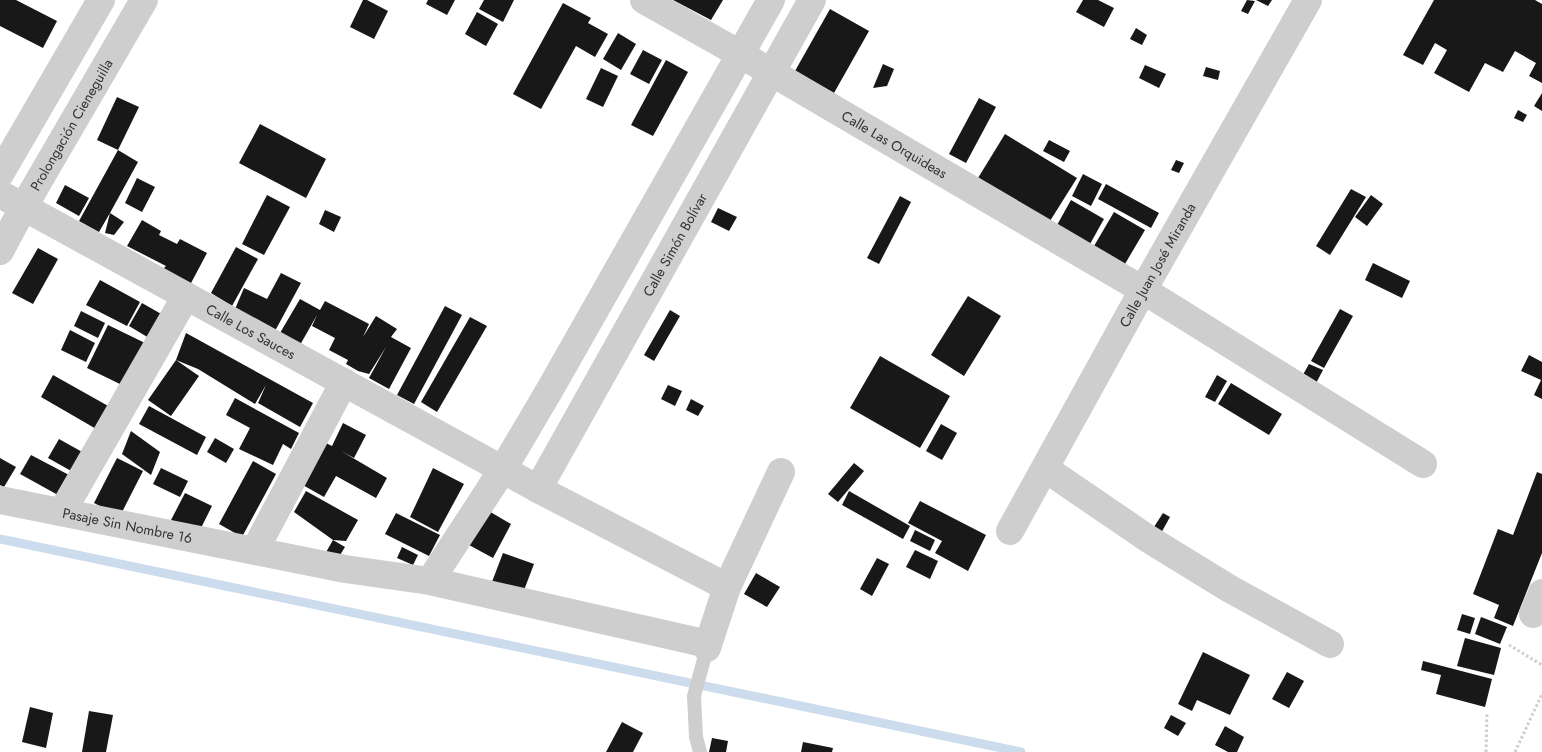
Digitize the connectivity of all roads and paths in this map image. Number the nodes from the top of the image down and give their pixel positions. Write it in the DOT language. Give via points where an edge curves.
graph roads {
  1 [pos="101,0"];
  2 [pos="144,0"];
  3 [pos="644,0"];
  4 [pos="770,0"];
  5 [pos="812,0"];
  6 [pos="1308,0"];
  7 [pos="740,54"];
  8 [pos="773,73"];
  9 [pos="0,174"];
  10 [pos="12,201"];
  11 [pos="0,251"];
  12 [pos="1143,290"];
  13 [pos="186,296"];
  14 [pos="344,382"];
  15 [pos="1423,464"];
  16 [pos="503,469"];
  17 [pos="1046,469"];
  18 [pos="781,472"];
  19 [pos="538,489"];
  20 [pos="0,500"];
  21 [pos="62,512"];
  22 [pos="1010,531"];
  23 [pos="255,550"];
  24 [pos="430,581"];
  25 [pos="727,587"];
  26 [pos="1330,644"];
  27 [pos="1509,645"];
  28 [pos="707,646"];
  29 [pos="1542,665"];
  30 [pos="1542,694"];
  31 [pos="1487,714"];
  32 [pos="700,752"];
  33 [pos="1486,752"];
  34 [pos="1514,752"];
  1 -- 9 [label="street"];
  2 -- 10 [label="street, Prolongación Cieneguilla"];
  3 -- 7 [label="street, Calle Las Orquideas"];
  4 -- 7 [label="street"];
  5 -- 8 [label="street, Calle Simón Bolívar"];
  6 -- 12 [label="street, Calle Juan José Miranda"];
  7 -- 8 [label="street, Calle Las Orquideas"];
  7 -- 16 [label="street"];
  8 -- 12 [label="street, Calle Las Orquideas"];
  8 -- 19 [label="street, Calle Simón Bolívar"];
  10 -- 11 [label="street, Prolongación Cieneguilla"];
  10 -- 13 [label="street, Calle Los Sauces"];
  12 -- 15 [label="street, Calle Las Orquideas"];
  12 -- 17 [label="street, Calle Juan José Miranda"];
  13 -- 14 [label="street, Calle Los Sauces"];
  13 -- 21 [label="street"];
  14 -- 16 [label="street, Calle Los Sauces"];
  14 -- 23 [label="street"];
  16 -- 19 [label="street, Calle Los Sauces"];
  16 -- 24 [label="street"];
  17 -- 22 [label="street, Calle Juan José Miranda"];
  17 -- 26 [label="street" via="1155,543"];
  18 -- 25 [label="street"];
  19 -- 25 [label="street, Calle Los Sauces"];
  20 -- 21 [label="street, Pasaje Sin Nombre 16"];
  21 -- 23 [label="street, Pasaje Sin Nombre 16"];
  23 -- 24 [label="street, Pasaje Sin Nombre 16"];
  24 -- 28 [label="street, Pasaje Sin Nombre 16"];
  25 -- 28 [label="street"];
  27 -- 29 [label="path"];
  28 -- 32 [label="lane" via="694,696"];
  30 -- 34 [label="path"];
  31 -- 33 [label="path"];
}
